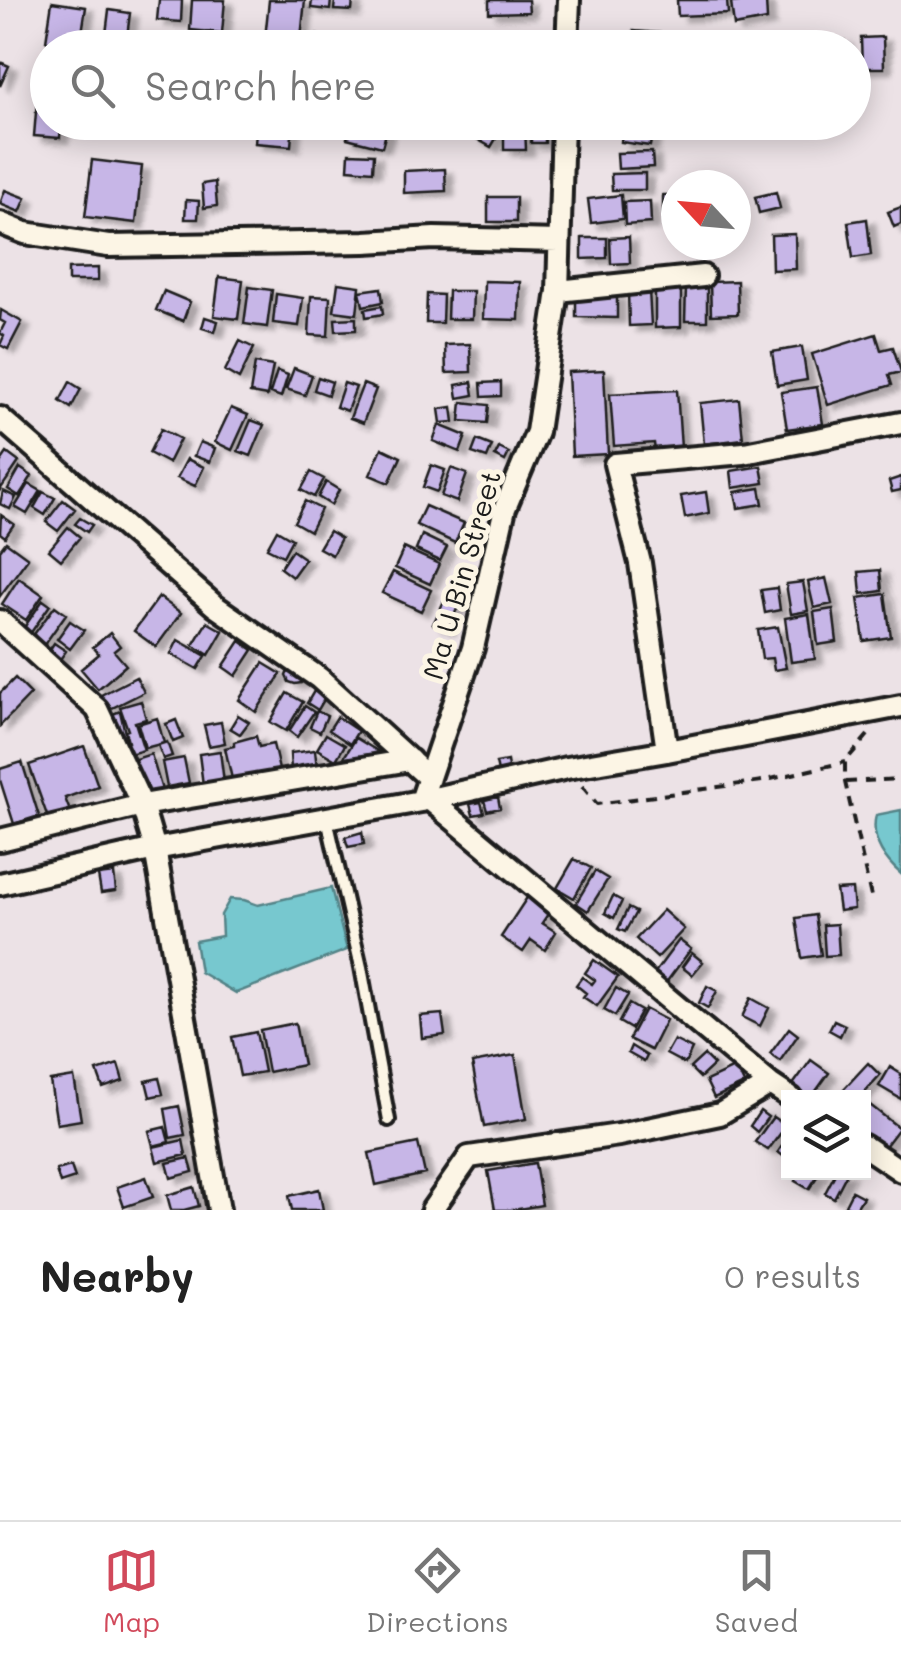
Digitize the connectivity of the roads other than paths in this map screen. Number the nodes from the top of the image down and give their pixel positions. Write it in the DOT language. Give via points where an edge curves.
graph roads {
  1 [pos="569,0"];
  2 [pos="568,30"];
  3 [pos="563,140"];
  4 [pos="0,223"];
  5 [pos="559,242"];
  6 [pos="703,276"];
  7 [pos="558,291"];
  8 [pos="0,418"];
  9 [pos="901,422"];
  10 [pos="0,621"];
  11 [pos="901,706"];
  12 [pos="667,751"];
  13 [pos="410,760"];
  14 [pos="426,793"];
  15 [pos="142,805"];
  16 [pos="326,818"];
  17 [pos="0,840"];
  18 [pos="154,849"];
  19 [pos="0,884"];
  20 [pos="770,1084"];
  21 [pos="781,1092"];
  22 [pos="389,1120"];
  23 [pos="871,1151"];
  24 [pos="901,1171"];
  25 [pos="218,1210"];
  26 [pos="432,1210"];
  1 -- 2 [label="street"];
  3 -- 5 [label="street, Ma U Bin Street"];
  4 -- 5 [label="street" via="108,246 434,238"];
  5 -- 7 [label="street, Ma U Bin Street"];
  6 -- 7 [label="street"];
  7 -- 14 [label="street, Ma U Bin Street" via="536,432 505,508 472,648"];
  8 -- 13 [label="street" via="215,606 319,678"];
  9 -- 12 [label="street" via="744,453 615,464 640,563"];
  10 -- 15 [label="street" via="97,710"];
  11 -- 12 [label="street"];
  12 -- 14 [label="street"];
  13 -- 14 [label="street"];
  13 -- 15 [label="street"];
  14 -- 16 [label="street"];
  14 -- 20 [label="street"];
  15 -- 17 [label="street"];
  15 -- 18 [label="street"];
  16 -- 18 [label="street"];
  16 -- 22 [label="lane"];
  18 -- 19 [label="street"];
  18 -- 25 [label="street"];
  20 -- 21 [label="street"];
  20 -- 26 [label="street" via="720,1114 469,1157"];
  23 -- 24 [label="street"];
}
